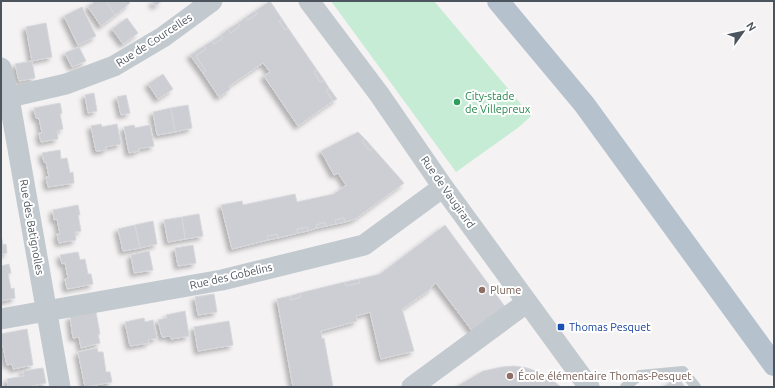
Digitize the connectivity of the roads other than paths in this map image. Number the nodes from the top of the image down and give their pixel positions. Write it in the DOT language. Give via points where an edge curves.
graph roads {
  1 [pos="212,1"];
  2 [pos="309,1"];
  3 [pos="498,1"];
  4 [pos="1,68"];
  5 [pos="5,99"];
  6 [pos="443,187"];
  7 [pos="522,306"];
  8 [pos="47,311"];
  9 [pos="1,319"];
  10 [pos="774,365"];
  11 [pos="588,385"];
  12 [pos="60,387"];
  13 [pos="412,387"];
  14 [pos="625,387"];
  15 [pos="696,387"];
  1 -- 5 [label="street, Rue de Courcelles" via="163,37 114,66 66,84"];
  2 -- 6 [label="street, Rue de Vaugirard" via="379,94"];
  3 -- 10 [label="main road" via="584,104"];
  4 -- 5 [label="street, Rue des Batignolles"];
  5 -- 8 [label="street, Rue des Batignolles"];
  6 -- 8 [label="street, Rue des Gobelins" via="364,245 222,280"];
  6 -- 11 [label="street, Rue de Vaugirard"];
  7 -- 13 [label="street"];
  8 -- 9 [label="street, Rue des Gobelins"];
  8 -- 12 [label="street, Rue des Batignolles"];
  14 -- 15 [label="lane" via="640,375 683,370"];
}
